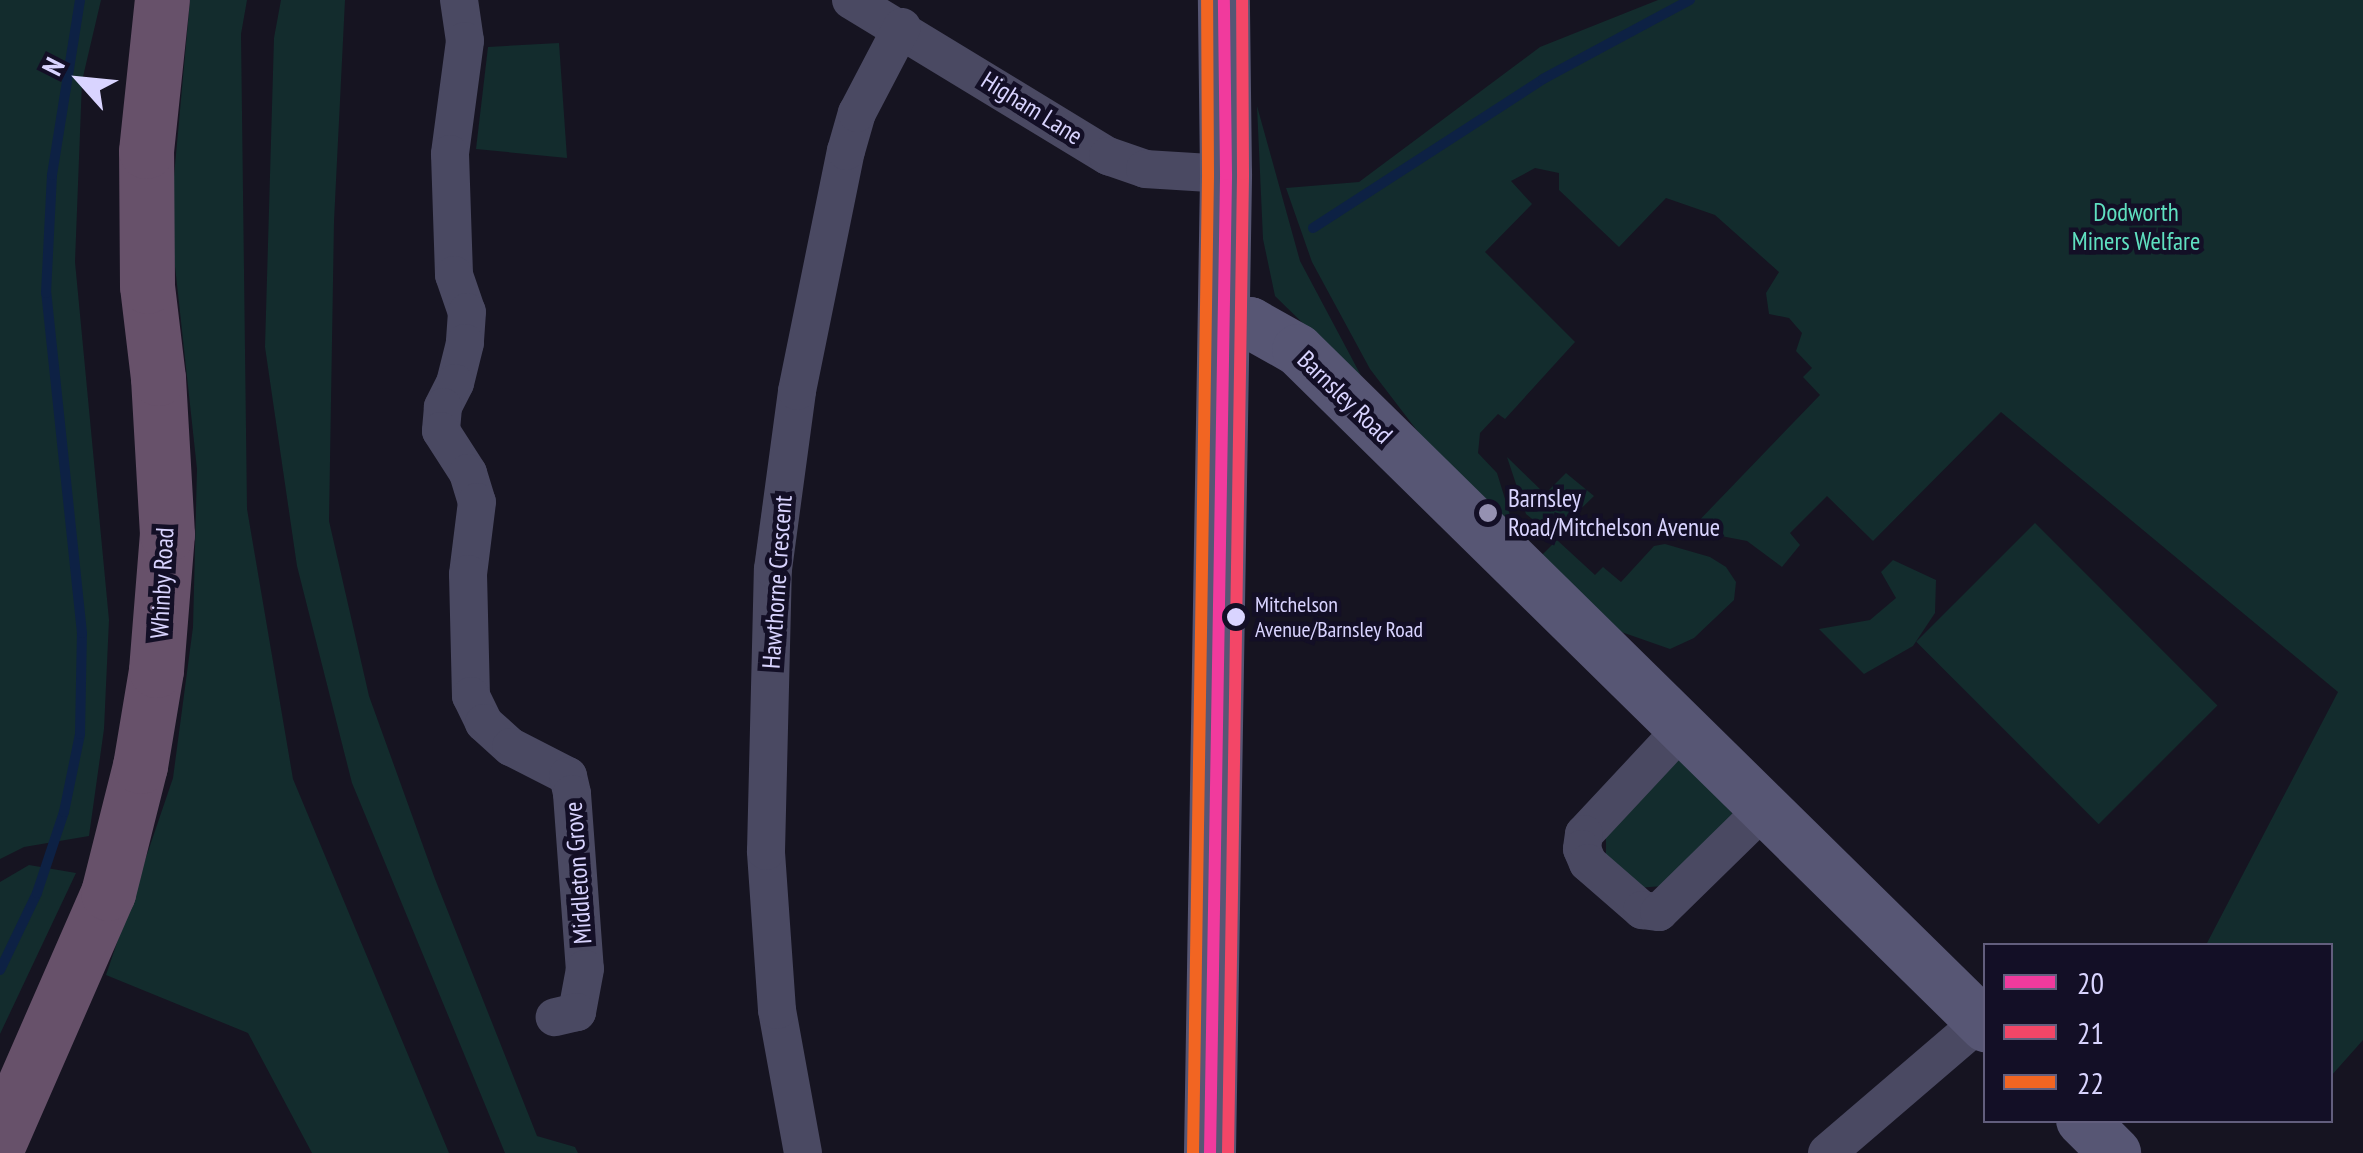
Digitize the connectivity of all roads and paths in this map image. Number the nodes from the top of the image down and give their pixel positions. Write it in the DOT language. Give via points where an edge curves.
graph roads {
  1 [pos="162,0"];
  2 [pos="458,0"];
  3 [pos="852,0"];
  4 [pos="1224,0"];
  5 [pos="902,27"];
  6 [pos="1226,174"];
  7 [pos="1224,324"];
  8 [pos="1683,728"];
  9 [pos="1764,808"];
  10 [pos="555,1017"];
  11 [pos="1983,1024"];
  12 [pos="2085,1123"];
  13 [pos="0,1140"];
  14 [pos="803,1153"];
  15 [pos="1210,1153"];
  16 [pos="1828,1153"];
  17 [pos="2115,1153"];
  1 -- 13 [label="highway, Whinby Road" via="146,152 146,286 167,534 156,670 108,893"];
  2 -- 10 [label="street, Middleton Grove" via="465,41 450,154 454,275 467,312 441,431 477,502 468,574 472,696 484,722 512,747 568,776 572,794 585,968 577,1012"];
  3 -- 5 [label="street, Higham Lane"];
  4 -- 6 [label="main road"];
  5 -- 6 [label="street, Higham Lane" via="1108,156 1145,169"];
  5 -- 14 [label="street, Hawthorne Crescent" via="857,113 846,151 797,391 773,568 766,852 777,1010"];
  6 -- 7 [label="main road"];
  7 -- 8 [label="main road, Barnsley Road" via="1250,323 1298,350"];
  7 -- 15 [label="main road"];
  8 -- 9 [label="main road, Barnsley Road"];
  8 -- 9 [label="street" via="1584,834 1588,863 1642,910 1658,912"];
  9 -- 11 [label="main road, Barnsley Road"];
  11 -- 16 [label="street"];
  12 -- 17 [label="main road"];
}
